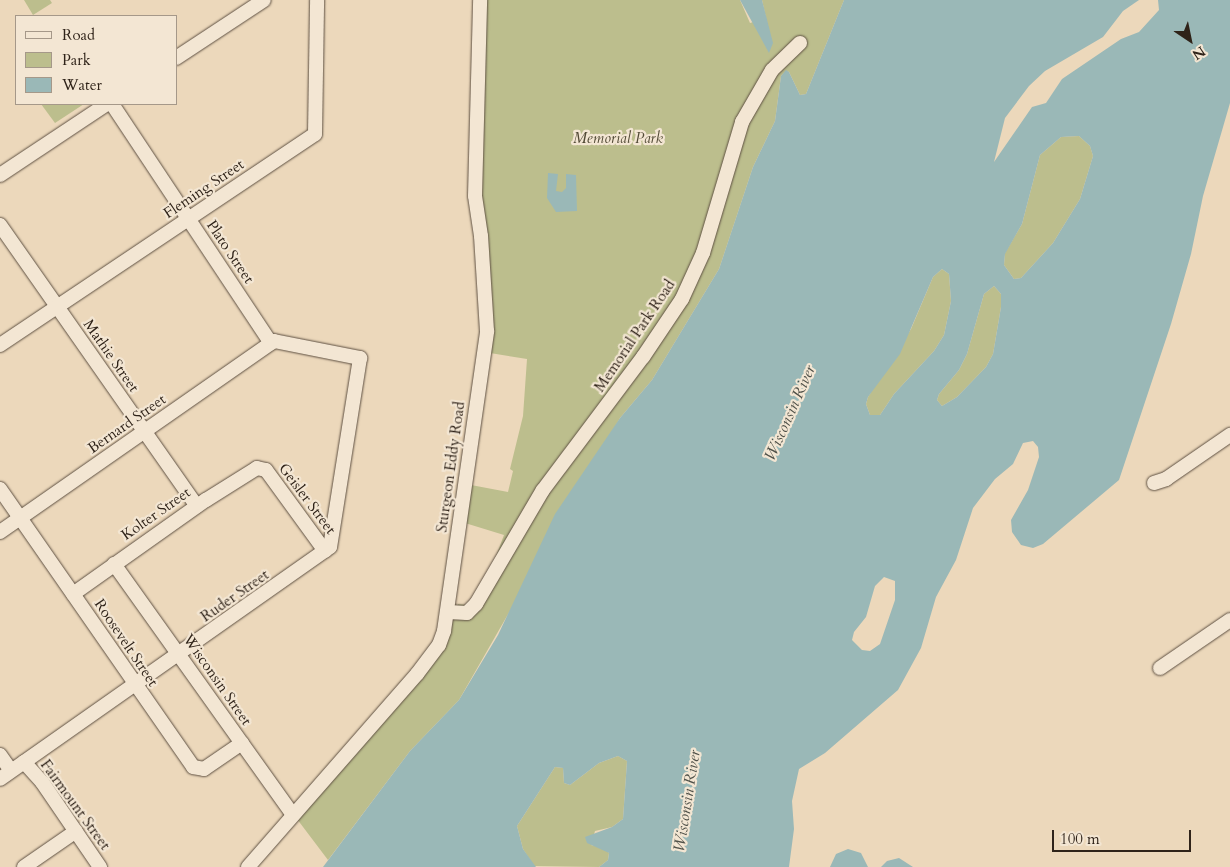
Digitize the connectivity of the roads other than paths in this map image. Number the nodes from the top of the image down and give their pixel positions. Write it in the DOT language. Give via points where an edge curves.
graph roads {
  1 [pos="264,0"];
  2 [pos="317,0"];
  3 [pos="480,0"];
  4 [pos="800,43"];
  5 [pos="178,57"];
  6 [pos="105,105"];
  7 [pos="113,105"];
  8 [pos="0,175"];
  9 [pos="188,218"];
  10 [pos="0,225"];
  11 [pos="56,306"];
  12 [pos="271,343"];
  13 [pos="0,345"];
  14 [pos="145,432"];
  15 [pos="1230,435"];
  16 [pos="261,468"];
  17 [pos="1154,483"];
  18 [pos="0,489"];
  19 [pos="197,506"];
  20 [pos="20,518"];
  21 [pos="0,532"];
  22 [pos="325,551"];
  23 [pos="114,564"];
  24 [pos="73,594"];
  25 [pos="448,612"];
  26 [pos="1230,620"];
  27 [pos="179,654"];
  28 [pos="1160,668"];
  29 [pos="135,685"];
  30 [pos="242,743"];
  31 [pos="0,755"];
  32 [pos="24,762"];
  33 [pos="6,775"];
  34 [pos="293,815"];
  35 [pos="76,831"];
  36 [pos="24,867"];
  37 [pos="100,867"];
  38 [pos="248,867"];
  1 -- 5 [label="street"];
  2 -- 9 [label="street, Fleming Street" via="314,134"];
  3 -- 25 [label="street, Sturgeon Eddy Road" via="475,196 482,236 487,331"];
  4 -- 25 [label="street, Memorial Park Road" via="772,70 742,122 704,253 682,299 616,394 543,490 476,604 465,614"];
  6 -- 8 [label="street"];
  7 -- 9 [label="street, Plato Street"];
  9 -- 11 [label="street, Fleming Street"];
  9 -- 12 [label="street, Plato Street"];
  10 -- 11 [label="street, Mathie Street"];
  11 -- 13 [label="street, Fleming Street"];
  11 -- 14 [label="street, Mathie Street"];
  12 -- 14 [label="street, Bernard Street"];
  12 -- 22 [label="street" via="282,340 360,358 335,526 330,547"];
  14 -- 19 [label="street, Mathie Street"];
  14 -- 20 [label="street, Bernard Street"];
  15 -- 17 [label="street"];
  16 -- 19 [label="street, Kolter Street" via="252,470"];
  16 -- 22 [label="street, Geisler Street" via="277,484"];
  18 -- 20 [label="street, Roosevelt Street"];
  19 -- 23 [label="street, Kolter Street"];
  20 -- 21 [label="street, Bernard Street"];
  20 -- 24 [label="street, Roosevelt Street"];
  22 -- 27 [label="street, Ruder Street"];
  23 -- 24 [label="street, Kolter Street"];
  23 -- 27 [label="street, Wisconsin Street"];
  24 -- 29 [label="street, Roosevelt Street"];
  25 -- 34 [label="street, Sturgeon Eddy Road" via="442,640 424,666"];
  26 -- 28 [label="street"];
  27 -- 29 [label="street, Ruder Street"];
  27 -- 30 [label="street, Wisconsin Street"];
  29 -- 30 [label="street, Roosevelt Street" via="196,769 204,769"];
  29 -- 32 [label="street, Ruder Street"];
  30 -- 34 [label="street, Wisconsin Street"];
  31 -- 33 [label="street"];
  32 -- 33 [label="street, Ruder Street"];
  32 -- 35 [label="street, Fairmount Street"];
  34 -- 38 [label="street, Sturgeon Eddy Road"];
  35 -- 36 [label="street"];
  35 -- 37 [label="street, Fairmount Street"];
}
